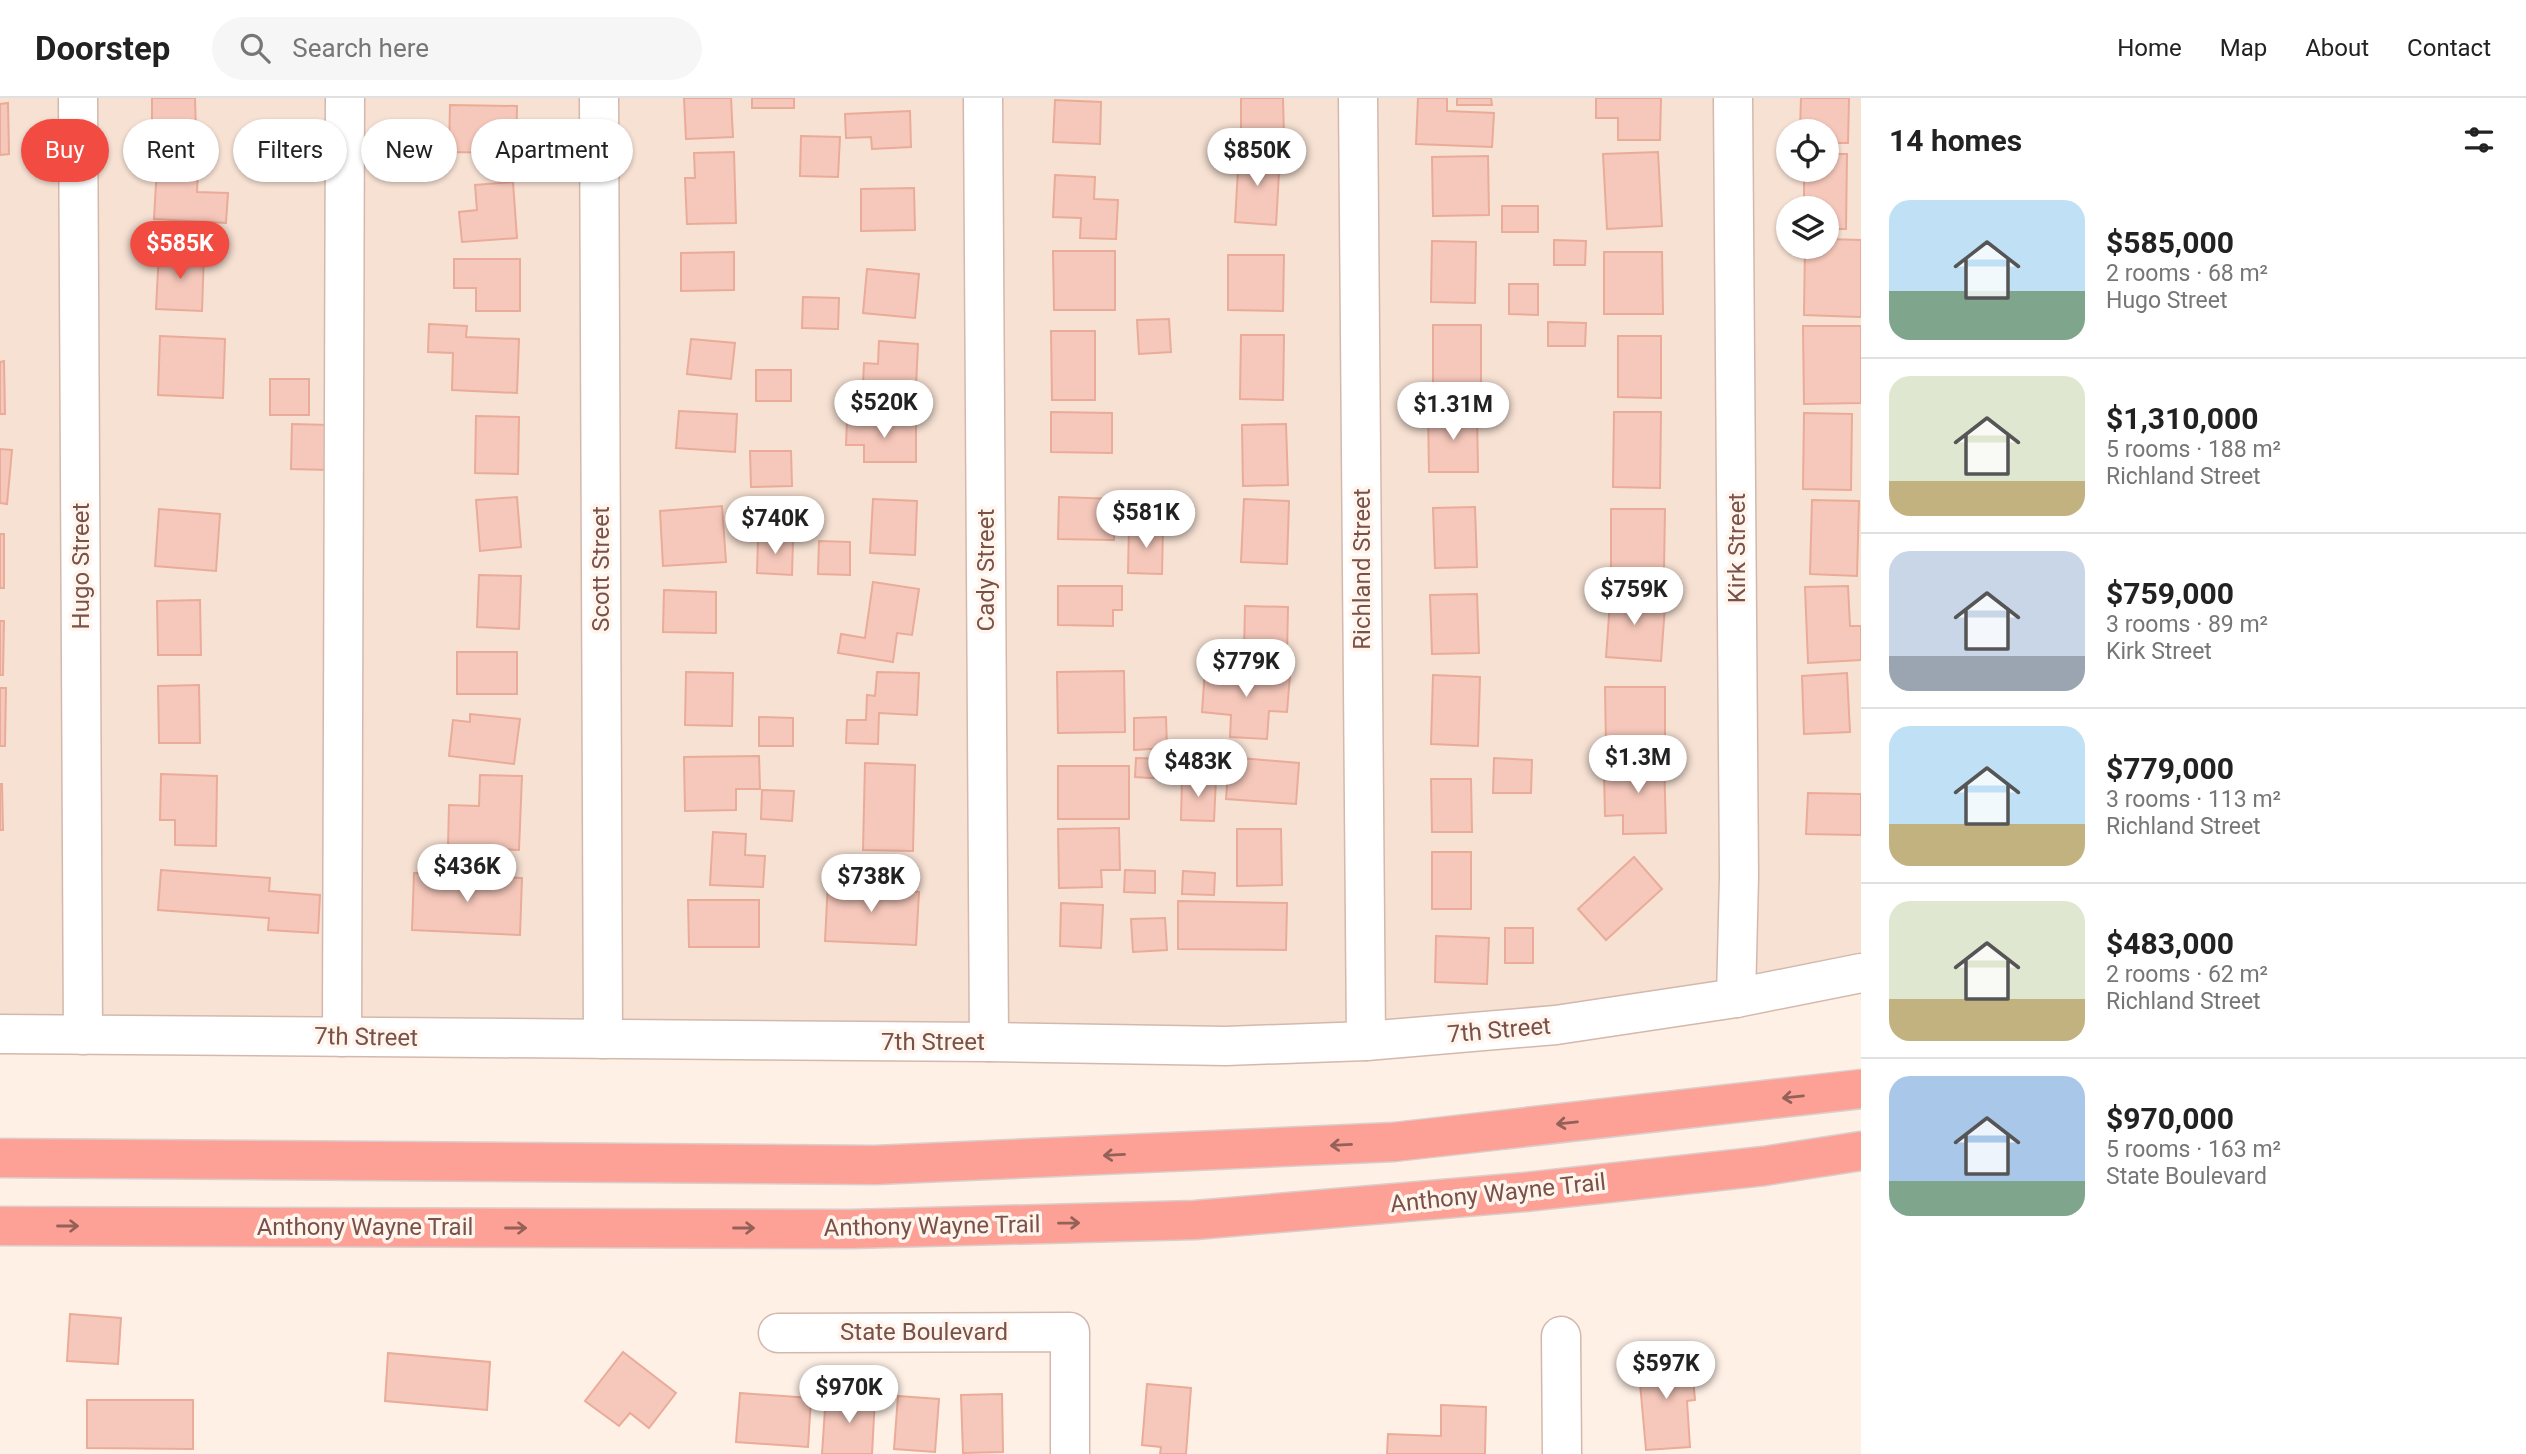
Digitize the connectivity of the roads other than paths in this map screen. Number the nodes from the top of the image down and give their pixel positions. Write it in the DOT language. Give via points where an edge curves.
graph roads {
  1 [pos="78,98"];
  2 [pos="345,98"];
  3 [pos="599,98"];
  4 [pos="983,98"];
  5 [pos="1358,98"];
  6 [pos="1733,98"];
  7 [pos="1861,973"];
  8 [pos="1736,998"];
  9 [pos="0,1034"];
  10 [pos="83,1035"];
  11 [pos="342,1037"];
  12 [pos="603,1039"];
  13 [pos="1366,1041"];
  14 [pos="989,1042"];
  15 [pos="1861,1089"];
  16 [pos="1861,1151"];
  17 [pos="0,1158"];
  18 [pos="1861,1165"];
  19 [pos="1764,1166"];
  20 [pos="0,1226"];
  21 [pos="778,1333"];
  22 [pos="1561,1336"];
  23 [pos="1070,1454"];
  24 [pos="1562,1454"];
  1 -- 10 [label="street, Hugo Street"];
  2 -- 11 [label="street"];
  3 -- 12 [label="street, Scott Street"];
  4 -- 14 [label="street, Cady Street"];
  5 -- 13 [label="street, Richland Street"];
  6 -- 8 [label="street, Kirk Street" via="1740,877"];
  7 -- 8 [label="street, 7th Street"];
  8 -- 13 [label="street, 7th Street" via="1556,1025"];
  9 -- 10 [label="street, 7th Street"];
  10 -- 11 [label="street, 7th Street"];
  11 -- 12 [label="street, 7th Street"];
  12 -- 14 [label="street, 7th Street"];
  13 -- 14 [label="street, 7th Street" via="1226,1046"];
  15 -- 17 [label="highway, one-way" via="1394,1142 875,1165"];
  16 -- 19 [label="highway, Anthony Wayne Trail"];
  18 -- 19 [label="highway"];
  20 -- 19 [label="highway, Anthony Wayne Trail, one-way" via="850,1229 1195,1220"];
  21 -- 23 [label="street, State Boulevard" via="1070,1332"];
  22 -- 24 [label="street"];
}
